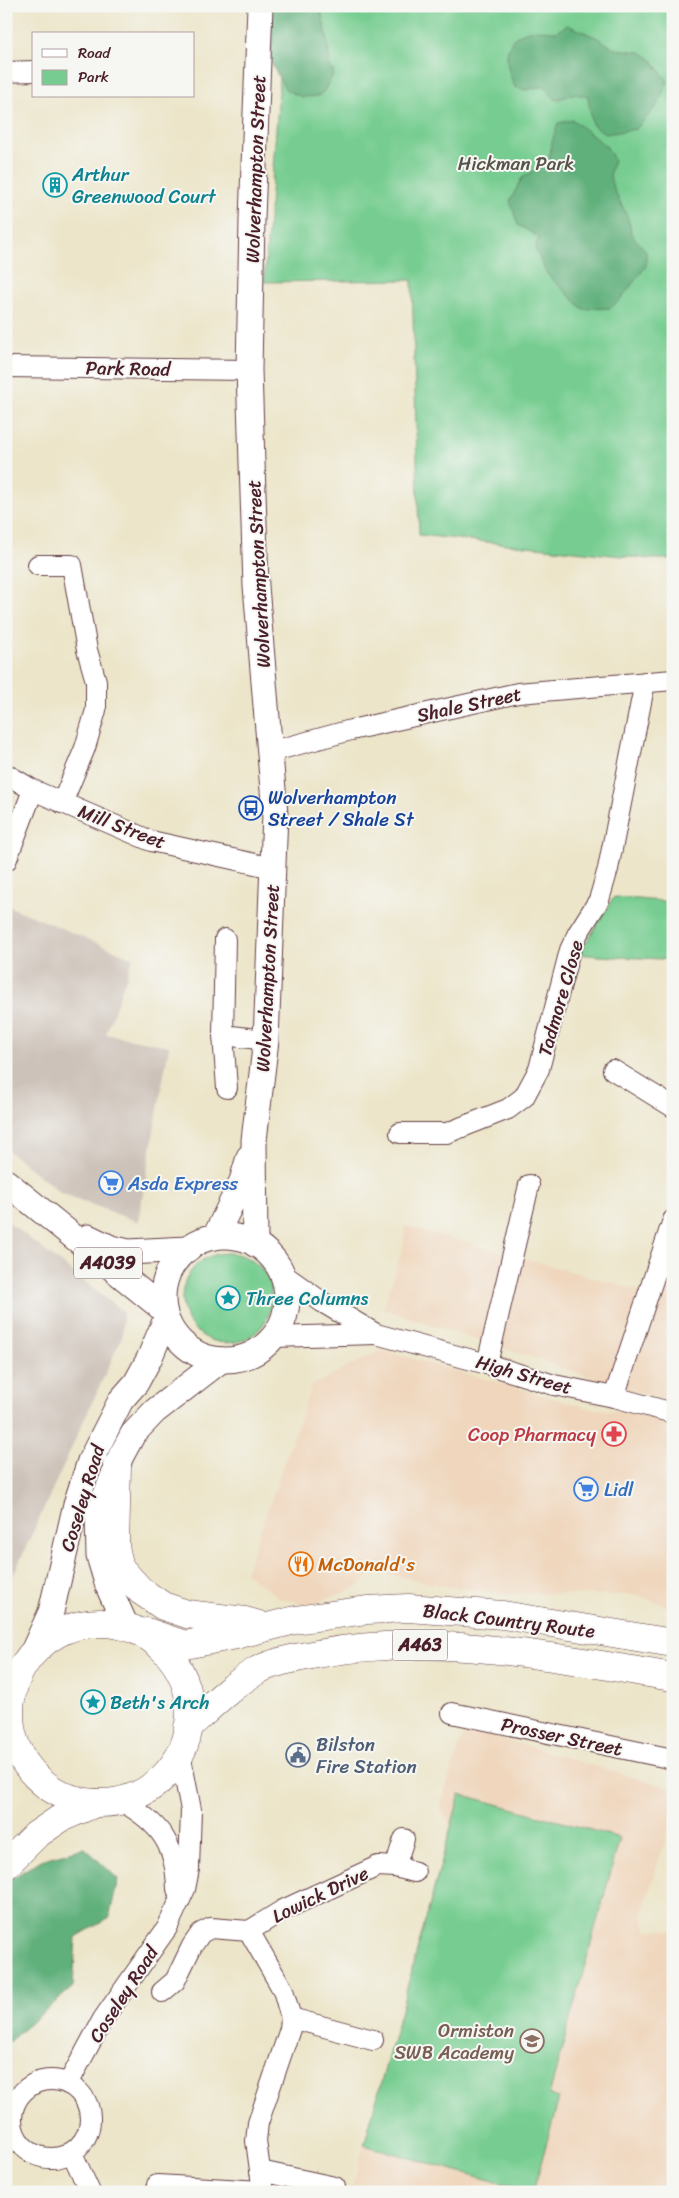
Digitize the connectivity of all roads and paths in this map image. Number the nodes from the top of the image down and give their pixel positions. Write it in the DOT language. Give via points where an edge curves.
graph roads {
  1 [pos="260,6"];
  2 [pos="32,71"];
  3 [pos="6,72"];
  4 [pos="6,367"];
  5 [pos="249,370"];
  6 [pos="38,565"];
  7 [pos="673,680"];
  8 [pos="645,682"];
  9 [pos="270,752"];
  10 [pos="6,774"];
  11 [pos="33,790"];
  12 [pos="62,803"];
  13 [pos="6,861"];
  14 [pos="273,868"];
  15 [pos="225,939"];
  16 [pos="223,1035"];
  17 [pos="266,1040"];
  18 [pos="613,1070"];
  19 [pos="227,1088"];
  20 [pos="673,1107"];
  21 [pos="400,1133"];
  22 [pos="254,1140"];
  23 [pos="6,1182"];
  24 [pos="530,1185"];
  25 [pos="50,1218"];
  26 [pos="673,1220"];
  27 [pos="215,1238"];
  28 [pos="254,1244"];
  29 [pos="188,1249"];
  30 [pos="281,1273"];
  31 [pos="165,1315"];
  32 [pos="376,1334"];
  33 [pos="273,1337"];
  34 [pos="221,1360"];
  35 [pos="487,1364"];
  36 [pos="614,1397"];
  37 [pos="673,1413"];
  38 [pos="117,1466"];
  39 [pos="133,1627"];
  40 [pos="268,1627"];
  41 [pos="673,1644"];
  42 [pos="30,1658"];
  43 [pos="673,1677"];
  44 [pos="452,1713"];
  45 [pos="188,1727"];
  46 [pos="180,1753"];
  47 [pos="11,1754"];
  48 [pos="673,1759"];
  49 [pos="108,1802"];
  50 [pos="404,1840"];
  51 [pos="6,1865"];
  52 [pos="396,1867"];
  53 [pos="415,1872"];
  54 [pos="177,1904"];
  55 [pos="249,1931"];
  56 [pos="162,1992"];
  57 [pos="291,2018"];
  58 [pos="373,2040"];
  59 [pos="68,2084"];
  60 [pos="9,2124"];
  61 [pos="72,2153"];
  62 [pos="260,2171"];
  63 [pos="157,2184"];
  64 [pos="335,2187"];
  65 [pos="263,2191"];
  66 [pos="90,2192"];
  1 -- 5 [label="main road, Wolverhampton Street"];
  2 -- 3 [label="street"];
  4 -- 5 [label="street, Park Road"];
  5 -- 9 [label="main road, Wolverhampton Street" via="256,586"];
  6 -- 12 [label="street" via="72,566 96,681 96,710 85,748"];
  7 -- 8 [label="street, Shale Street"];
  8 -- 9 [label="street, Shale Street" via="518,693 351,730"];
  8 -- 21 [label="street, Tadmore Close" via="608,870 599,900 570,950 539,1069 524,1098 508,1109 448,1133"];
  9 -- 14 [label="main road, Wolverhampton Street" via="275,814"];
  10 -- 11 [label="street, Mill Street"];
  11 -- 12 [label="street, Mill Street"];
  11 -- 13 [label="street"];
  12 -- 14 [label="street, Mill Street" via="150,841"];
  14 -- 17 [label="main road, Wolverhampton Street"];
  15 -- 16 [label="street"];
  16 -- 17 [label="street"];
  16 -- 19 [label="street"];
  17 -- 22 [label="main road, Wolverhampton Street"];
  18 -- 20 [label="street"];
  22 -- 27 [label="main road" via="242,1181"];
  22 -- 28 [label="main road"];
  23 -- 25 [label="main road, A4039"];
  24 -- 35 [label="street"];
  25 -- 29 [label="main road, A4039" via="111,1248 128,1252"];
  25 -- 31 [label="main road, A4039"];
  26 -- 36 [label="street"];
  27 -- 28 [label="main road, A4039" via="233,1237"];
  27 -- 29 [label="main road, A4039"];
  28 -- 30 [label="main road, A4039" via="271,1257"];
  29 -- 31 [label="main road, A4039" via="168,1274 163,1291"];
  30 -- 32 [label="street, High Street"];
  30 -- 33 [label="main road, A4039" via="286,1295 285,1311"];
  31 -- 34 [label="main road, A4039" via="175,1335 189,1349"];
  31 -- 42 [label="main road, Coseley Road" via="149,1359 136,1383 121,1400 90,1461 76,1504 51,1612"];
  32 -- 33 [label="street, High Street"];
  32 -- 35 [label="street, High Street"];
  33 -- 34 [label="main road, A4039" via="252,1354"];
  34 -- 38 [label="main road, Coseley Road" via="155,1411 133,1434"];
  35 -- 36 [label="street, High Street" via="554,1385"];
  36 -- 37 [label="street, High Street"];
  38 -- 39 [label="main road, Coseley Road" via="98,1515 99,1556 108,1586"];
  38 -- 40 [label="highway" via="116,1547 120,1568 141,1591 163,1606 187,1614"];
  39 -- 40 [label="highway, Black Country Route / A463" via="185,1645"];
  39 -- 42 [label="highway, A463" via="105,1621 74,1628 53,1638"];
  39 -- 45 [label="highway, A463" via="160,1646 176,1668 188,1705"];
  40 -- 41 [label="highway, Black Country Route / A463" via="368,1610 408,1608 503,1615"];
  42 -- 47 [label="highway, A463" via="11,1699"];
  43 -- 45 [label="highway, Black Country Route / A463" via="499,1650 425,1645 336,1650 286,1660 259,1670 224,1693"];
  44 -- 48 [label="street, Prosser Street"];
  45 -- 46 [label="highway, A463"];
  46 -- 49 [label="highway, A463" via="154,1786 139,1794"];
  46 -- 54 [label="street, Coseley Road" via="190,1810 190,1839 189,1869 185,1889"];
  47 -- 49 [label="highway, A463" via="49,1788 73,1799"];
  49 -- 51 [label="highway, A463" via="61,1818 36,1834"];
  49 -- 54 [label="street, Coseley Road" via="142,1813 170,1846 177,1870"];
  50 -- 52 [label="street, Lowick Drive"];
  52 -- 53 [label="street"];
  52 -- 55 [label="street, Lowick Drive" via="378,1866 283,1910"];
  54 -- 59 [label="street, Coseley Road" via="167,1928 103,2019"];
  55 -- 56 [label="street, Lowick Drive" via="211,1928 202,1933 175,1981"];
  55 -- 57 [label="street, Lowick Drive" via="284,1990"];
  57 -- 58 [label="street"];
  57 -- 62 [label="street, Lowick Drive" via="258,2123 256,2141"];
  59 -- 60 [label="street" via="50,2080 24,2090 17,2099"];
  59 -- 61 [label="street" via="82,2095 90,2118 89,2129"];
  60 -- 61 [label="street" via="29,2152 43,2158"];
  61 -- 66 [label="street"];
  62 -- 64 [label="street"];
  62 -- 65 [label="street, Lowick Drive"];
  63 -- 65 [label="street, Lowick Drive"];
}
